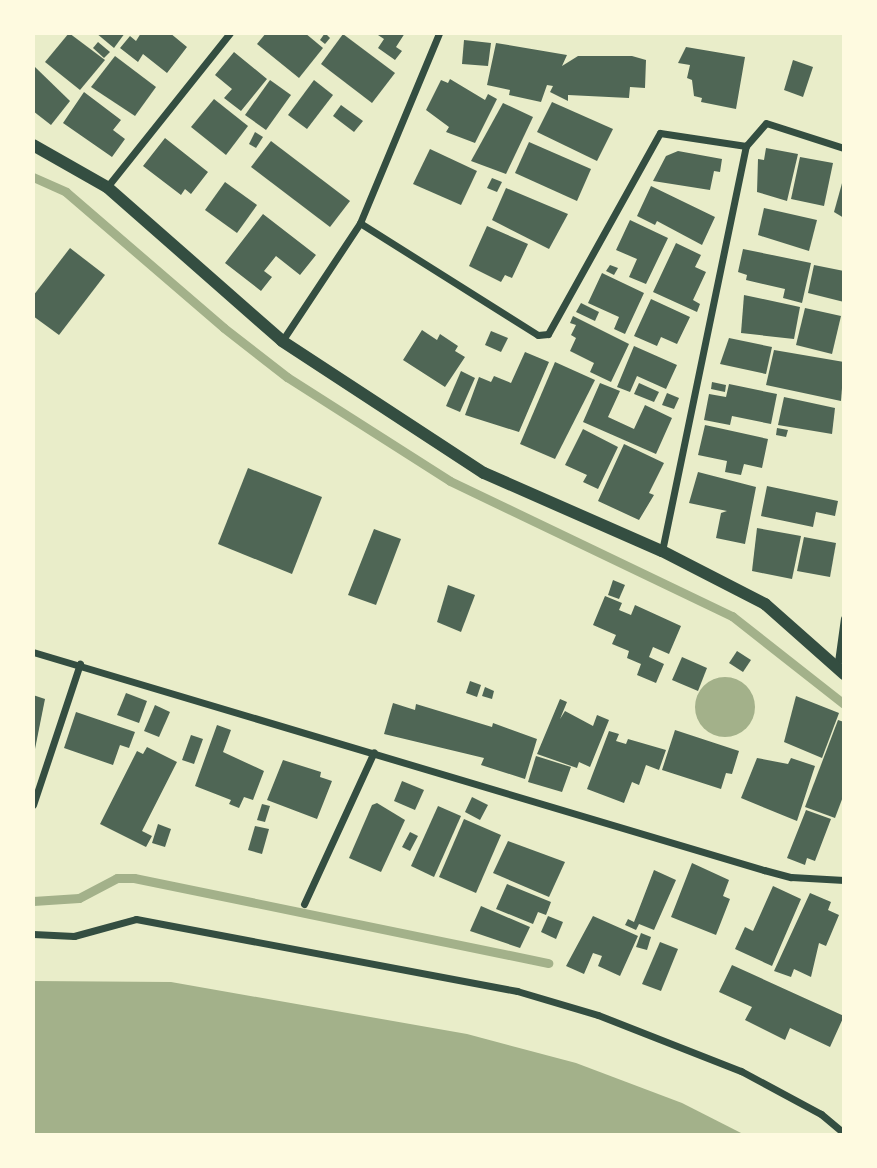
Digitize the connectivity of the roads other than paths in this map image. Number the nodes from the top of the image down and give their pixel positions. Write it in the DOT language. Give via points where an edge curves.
graph roads {
  1 [pos="230,33"];
  2 [pos="439,33"];
  3 [pos="33,145"];
  4 [pos="746,145"];
  5 [pos="844,148"];
  6 [pos="107,187"];
  7 [pos="360,223"];
  8 [pos="282,341"];
  9 [pos="662,551"];
  10 [pos="844,618"];
  11 [pos="33,652"];
  12 [pos="80,664"];
  13 [pos="840,673"];
  14 [pos="374,752"];
  15 [pos="33,805"];
  16 [pos="844,880"];
  17 [pos="304,904"];
  18 [pos="33,934"];
  19 [pos="844,1133"];
  1 -- 6 [label="street"];
  2 -- 7 [label="street"];
  3 -- 6 [label="street"];
  4 -- 5 [label="street" via="766,123"];
  4 -- 7 [label="street" via="660,133 548,334 538,335"];
  4 -- 9 [label="street"];
  6 -- 8 [label="street"];
  7 -- 8 [label="street"];
  8 -- 9 [label="street" via="484,473"];
  9 -- 13 [label="street" via="765,604"];
  10 -- 13 [label="street"];
  11 -- 12 [label="street"];
  12 -- 14 [label="street"];
  12 -- 15 [label="street"];
  14 -- 16 [label="street" via="791,877"];
  14 -- 17 [label="street"];
  18 -- 19 [label="street" via="74,936 136,919 517,991 598,1015 741,1071 821,1114"];
}
